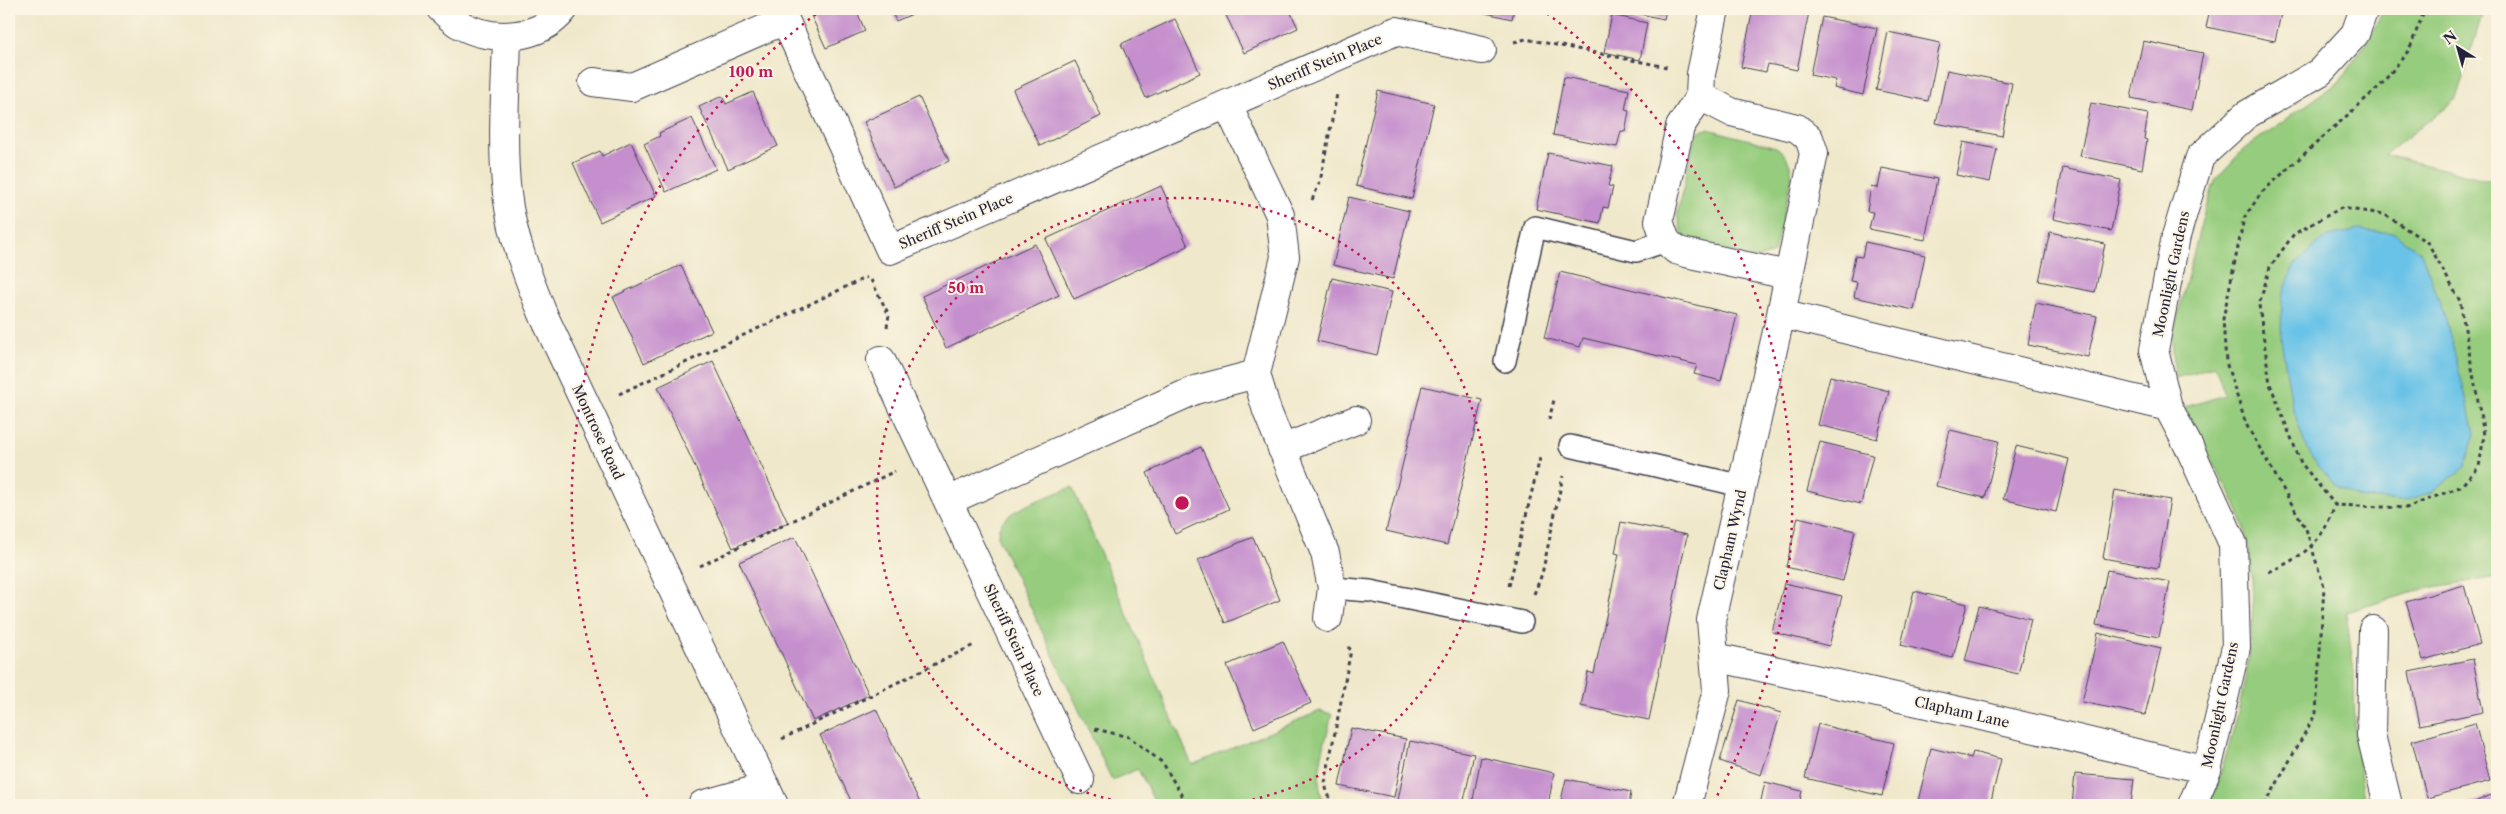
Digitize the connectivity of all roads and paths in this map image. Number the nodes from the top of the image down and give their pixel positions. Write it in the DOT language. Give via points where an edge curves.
graph roads {
  1 [pos="441,9"];
  2 [pos="564,9"];
  3 [pos="1715,9"];
  4 [pos="2364,9"];
  5 [pos="2425,9"];
  6 [pos="783,14"];
  7 [pos="507,37"];
  8 [pos="1482,50"];
  9 [pos="1334,58"];
  10 [pos="594,82"];
  11 [pos="1701,85"];
  12 [pos="1227,104"];
  13 [pos="1308,207"];
  14 [pos="1666,241"];
  15 [pos="1788,275"];
  16 [pos="1781,314"];
  17 [pos="881,360"];
  18 [pos="1505,361"];
  19 [pos="1256,374"];
  20 [pos="1554,400"];
  21 [pos="2168,407"];
  22 [pos="587,409"];
  23 [pos="1356,420"];
  24 [pos="1548,428"];
  25 [pos="1570,446"];
  26 [pos="1282,449"];
  27 [pos="926,456"];
  28 [pos="1541,457"];
  29 [pos="1742,486"];
  30 [pos="948,501"];
  31 [pos="2335,505"];
  32 [pos="2312,547"];
  33 [pos="2234,578"];
  34 [pos="668,581"];
  35 [pos="1332,588"];
  36 [pos="1328,618"];
  37 [pos="1512,620"];
  38 [pos="1009,629"];
  39 [pos="2373,630"];
  40 [pos="1715,657"];
  41 [pos="1058,734"];
  42 [pos="750,754"];
  43 [pos="2207,770"];
  44 [pos="1080,780"];
  45 [pos="770,796"];
  46 [pos="702,805"];
  47 [pos="1187,805"];
  48 [pos="1333,805"];
  49 [pos="1687,805"];
  50 [pos="2192,805"];
  51 [pos="2265,805"];
  52 [pos="2388,805"];
  1 -- 7 [label="street" via="458,24 481,34"];
  2 -- 7 [label="street" via="535,31"];
  3 -- 11 [label="street"];
  4 -- 21 [label="street, Moonlight Gardens" via="2355,34 2320,72 2246,115 2200,157 2176,236 2154,350"];
  5 -- 32 [label="path" via="2409,50 2381,85 2262,192 2244,218 2222,319 2226,362 2246,424 2306,529"];
  6 -- 10 [label="street, Sheriff Stein Place" via="632,87"];
  6 -- 12 [label="street, Sheriff Stein Place" via="890,250"];
  7 -- 22 [label="street, Montrose Road" via="504,148 507,195 522,261"];
  8 -- 9 [label="street, Sheriff Stein Place" via="1396,31"];
  8 -- 11 [label="path" via="1526,39"];
  9 -- 12 [label="street, Sheriff Stein Place"];
  9 -- 13 [label="path" via="1339,82 1320,182"];
  11 -- 14 [label="street" via="1680,127 1659,221"];
  11 -- 15 [label="street, Clapham Wynd" via="1731,112 1797,128 1809,138 1814,153 1813,165"];
  12 -- 19 [label="street" via="1280,215 1285,257"];
  14 -- 15 [label="street" via="1676,250 1686,253"];
  14 -- 18 [label="lane" via="1636,251 1535,226"];
  15 -- 16 [label="street, Clapham Wynd"];
  16 -- 21 [label="street"];
  16 -- 29 [label="street, Clapham Wynd"];
  17 -- 22 [label="path" via="889,315 869,276"];
  17 -- 27 [label="street, Sheriff Stein Place"];
  19 -- 26 [label="street"];
  19 -- 30 [label="street" via="1195,390"];
  20 -- 24 [label="path"];
  21 -- 33 [label="street, Moonlight Gardens" via="2233,544"];
  22 -- 34 [label="street, Montrose Road"];
  23 -- 26 [label="street"];
  25 -- 29 [label="lane"];
  25 -- 37 [label="path" via="1542,574"];
  26 -- 35 [label="street" via="1325,553"];
  27 -- 30 [label="street, Sheriff Stein Place"];
  27 -- 34 [label="path"];
  28 -- 37 [label="path"];
  29 -- 40 [label="street, Clapham Wynd" via="1711,620"];
  30 -- 38 [label="street, Sheriff Stein Place"];
  31 -- 31 [label="path" via="2302,463 2270,384 2259,305 2270,267 2294,234 2341,208 2384,214 2428,243 2460,301 2484,435 2479,467 2460,487 2406,508"];
  31 -- 32 [label="path" via="2328,524"];
  32 -- 33 [label="path" via="2295,560 2266,574"];
  32 -- 51 [label="path" via="2324,587 2316,713"];
  33 -- 43 [label="street, Moonlight Gardens" via="2236,647"];
  34 -- 42 [label="street, Montrose Road"];
  35 -- 36 [label="street"];
  35 -- 37 [label="lane" via="1370,591"];
  36 -- 48 [label="path" via="1351,650 1325,782"];
  38 -- 41 [label="street, Sheriff Stein Place"];
  38 -- 42 [label="path"];
  39 -- 52 [label="street" via="2371,735"];
  40 -- 43 [label="street, Clapham Lane"];
  40 -- 49 [label="street, Clapham Wynd" via="1717,690"];
  41 -- 44 [label="street, Sheriff Stein Place"];
  41 -- 47 [label="path" via="1098,729 1129,737 1163,763"];
  42 -- 45 [label="street, Montrose Road"];
  43 -- 50 [label="street, Moonlight Gardens"];
  45 -- 46 [label="street"];
}
